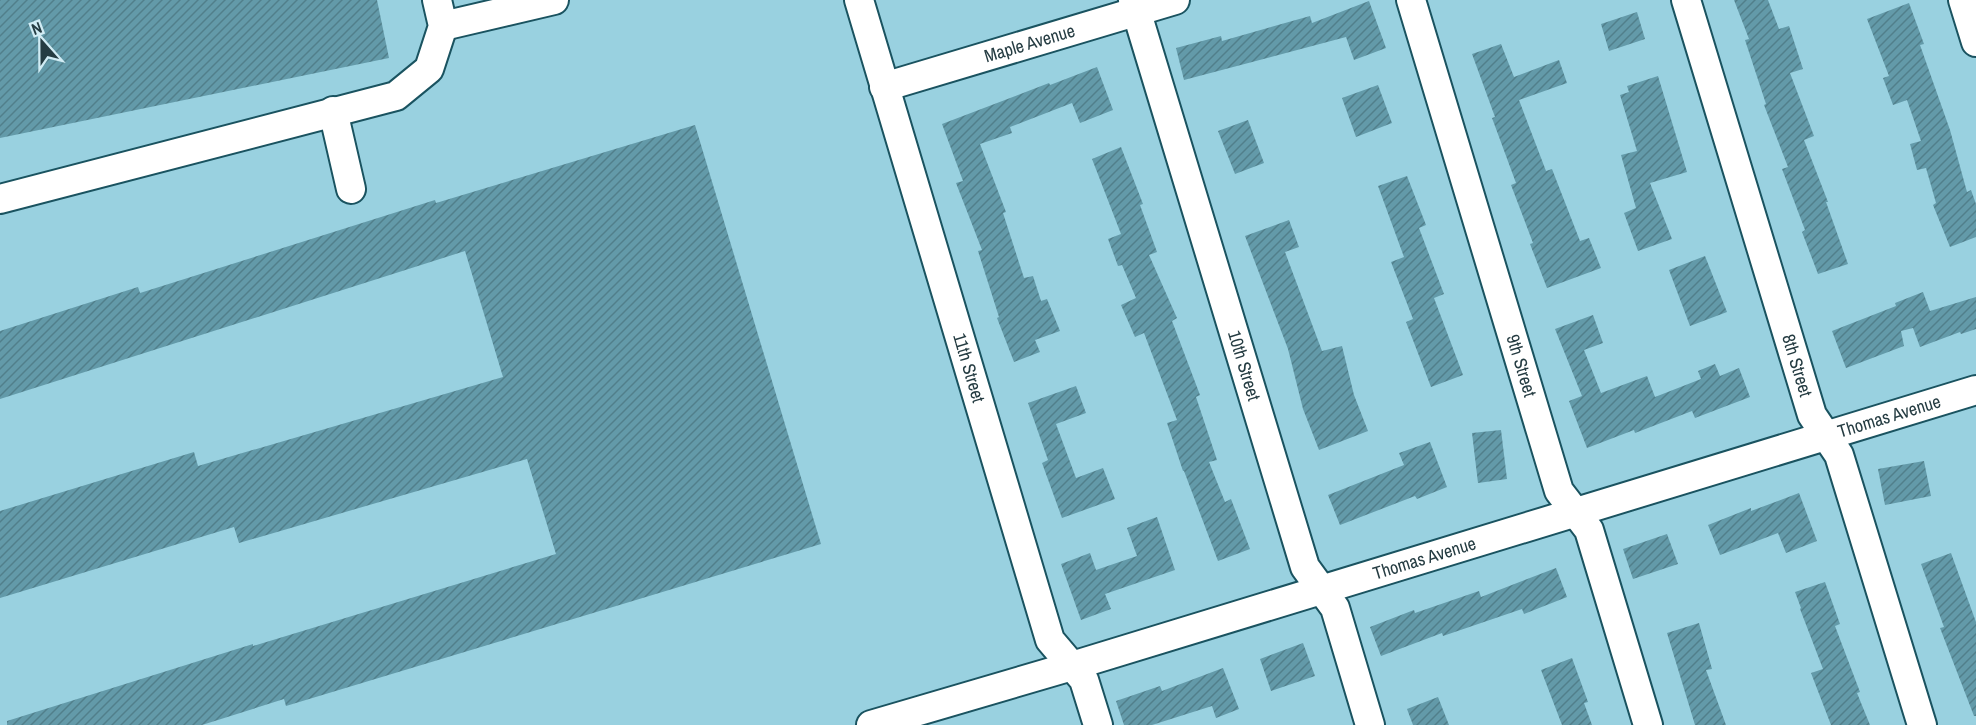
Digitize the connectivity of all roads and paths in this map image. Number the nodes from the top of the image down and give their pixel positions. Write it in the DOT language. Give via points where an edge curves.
graph roads {
  1 [pos="554,0"];
  2 [pos="859,0"];
  3 [pos="1175,0"];
  4 [pos="1411,0"];
  5 [pos="1686,0"];
  6 [pos="1963,0"];
  7 [pos="1135,6"];
  8 [pos="440,13"];
  9 [pos="1976,42"];
  10 [pos="884,87"];
  11 [pos="333,111"];
  12 [pos="351,189"];
  13 [pos="0,198"];
  14 [pos="1976,390"];
  15 [pos="1827,436"];
  16 [pos="1575,512"];
  17 [pos="1322,588"];
  18 [pos="1072,666"];
  19 [pos="871,725"];
  20 [pos="1098,725"];
  21 [pos="1370,725"];
  22 [pos="1648,725"];
  23 [pos="1922,725"];
  1 -- 8 [label="street"];
  2 -- 10 [label="street, 11th Street"];
  3 -- 7 [label="street, Maple Avenue"];
  4 -- 16 [label="street, 9th Street" via="1559,491"];
  5 -- 15 [label="street, 8th Street" via="1812,415"];
  6 -- 9 [label="street"];
  7 -- 10 [label="street, Maple Avenue"];
  7 -- 17 [label="street, 10th Street" via="1305,567"];
  8 -- 11 [label="street" via="429,69 396,96"];
  10 -- 18 [label="street, 11th Street" via="1050,640"];
  11 -- 12 [label="street"];
  11 -- 13 [label="street"];
  14 -- 15 [label="street, Thomas Avenue"];
  15 -- 16 [label="street, Thomas Avenue"];
  15 -- 23 [label="street, 8th Street" via="1839,455"];
  16 -- 17 [label="street, Thomas Avenue"];
  16 -- 22 [label="street, 9th Street" via="1589,530"];
  17 -- 18 [label="street, Thomas Avenue"];
  17 -- 21 [label="street, 10th Street" via="1335,608"];
  18 -- 19 [label="street, Thomas Avenue"];
  18 -- 20 [label="street, 11th Street" via="1084,680"];
}
